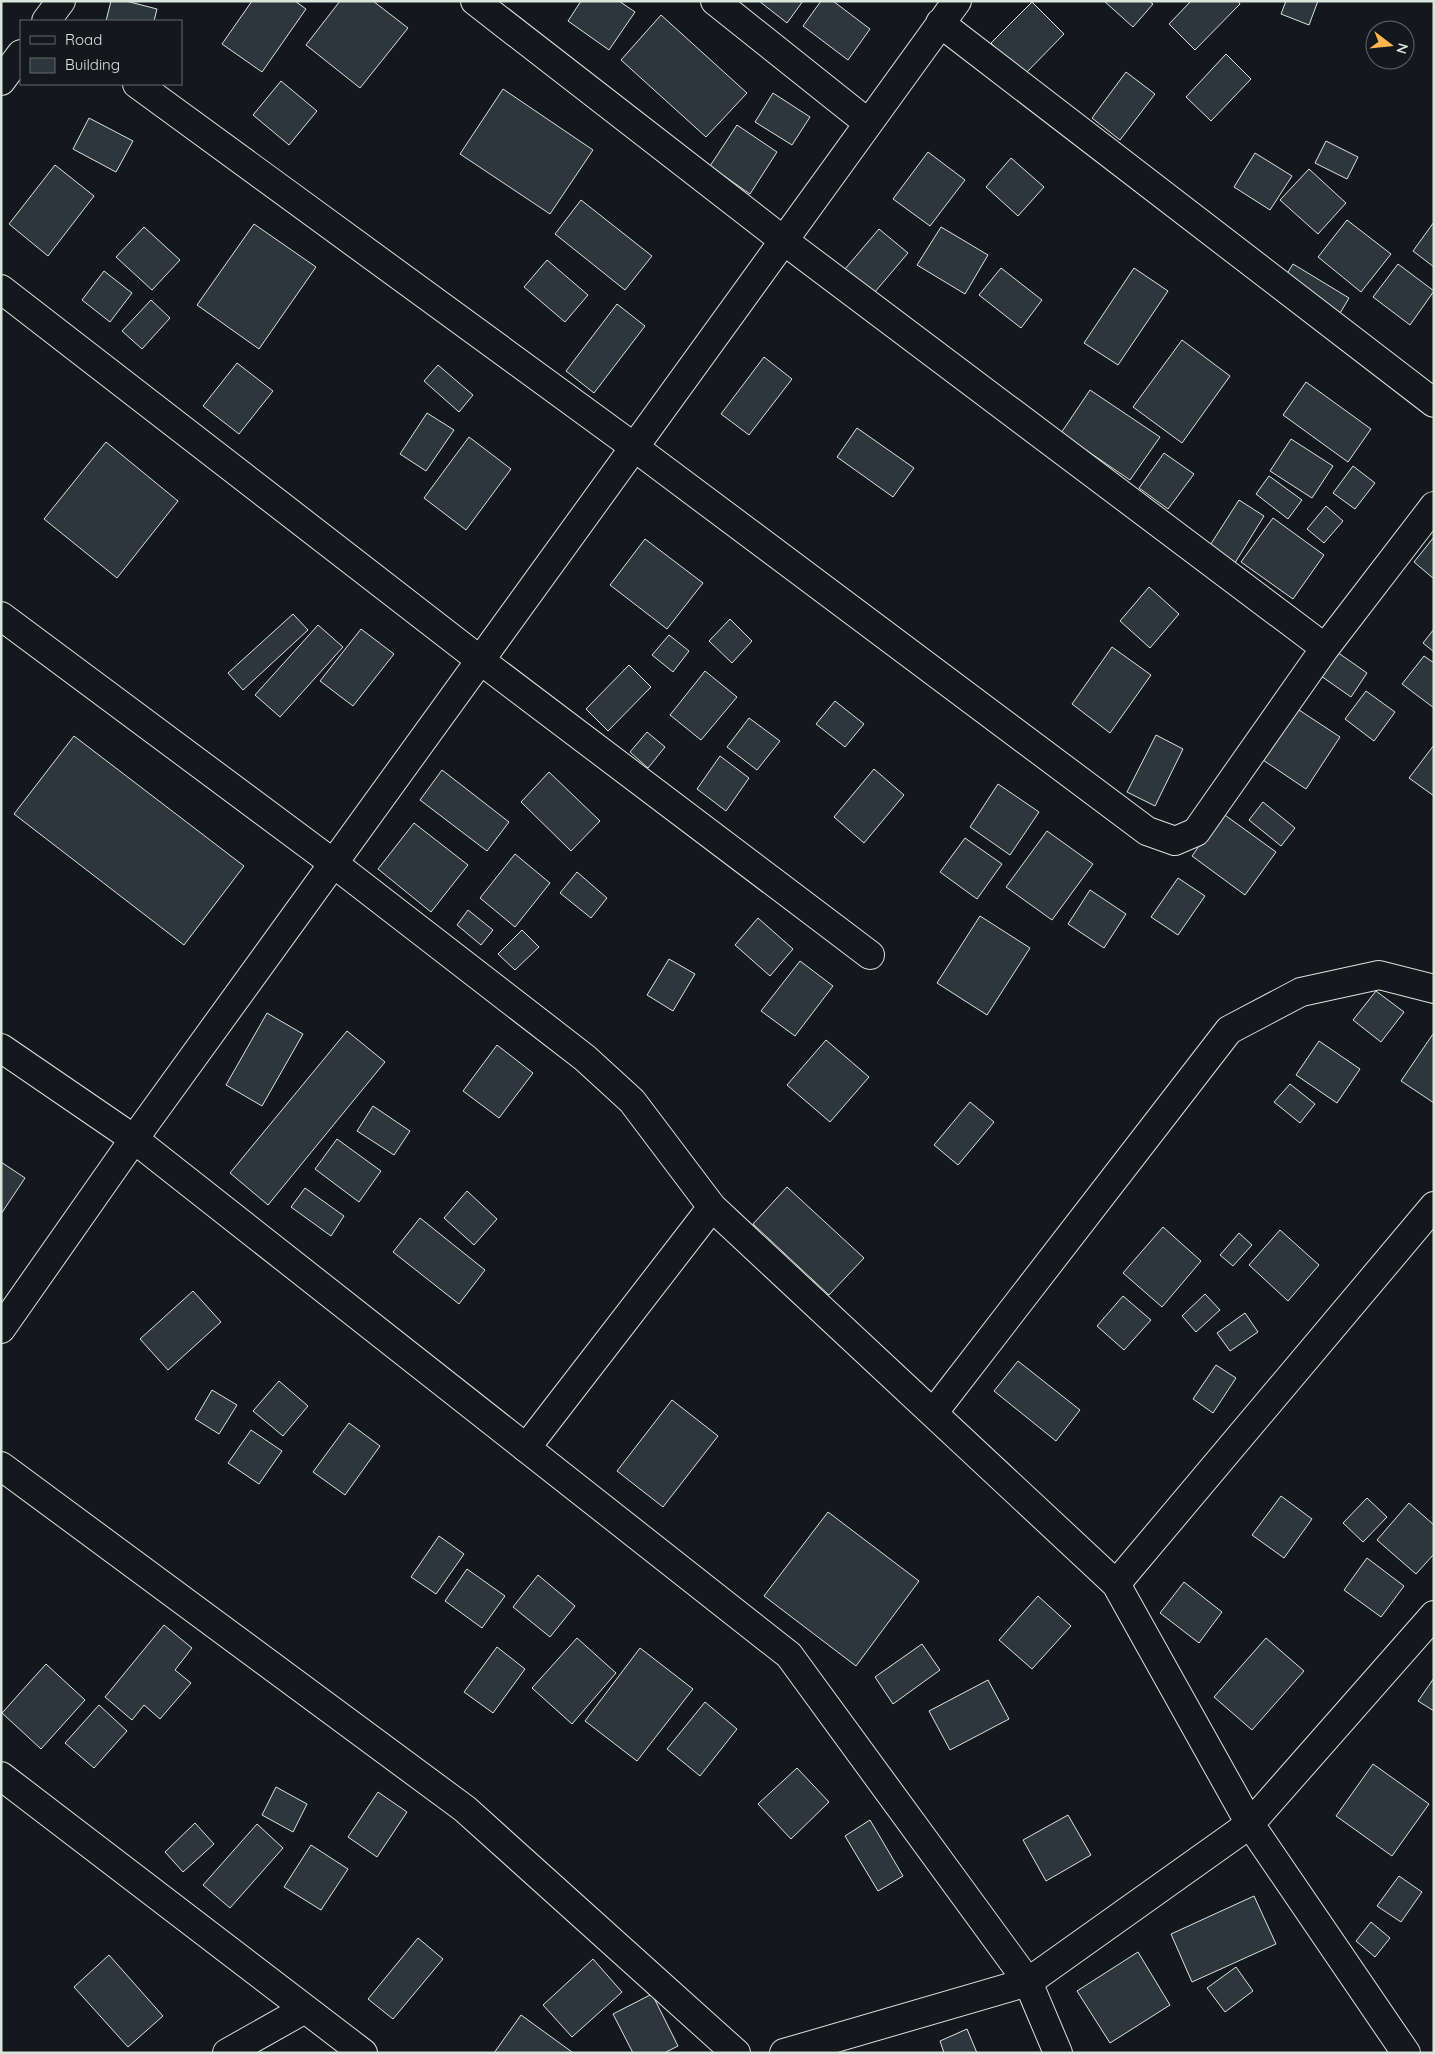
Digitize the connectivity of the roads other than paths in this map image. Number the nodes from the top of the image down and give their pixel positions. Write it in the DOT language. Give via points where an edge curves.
graph roads {
  1 [pos="475,1"];
  2 [pos="715,1"];
  3 [pos="957,1"];
  4 [pos="940,23"];
  5 [pos="20,55"];
  6 [pos="1,81"];
  7 [pos="138,85"];
  8 [pos="868,123"];
  9 [pos="783,240"];
  10 [pos="1,288"];
  11 [pos="1434,404"];
  12 [pos="634,447"];
  13 [pos="1434,506"];
  14 [pos="1,616"];
  15 [pos="1325,648"];
  16 [pos="480,660"];
  17 [pos="333,863"];
  18 [pos="870,955"];
  19 [pos="1434,989"];
  20 [pos="1,1048"];
  21 [pos="134,1139"];
  22 [pos="1434,1206"];
  23 [pos="712,1207"];
  24 [pos="1,1329"];
  25 [pos="934,1412"];
  26 [pos="526,1448"];
  27 [pos="1,1466"];
  28 [pos="1116,1584"];
  29 [pos="1434,1615"];
  30 [pos="1,1776"];
  31 [pos="1250,1824"];
  32 [pos="1028,1982"];
  33 [pos="305,2008"];
  34 [pos="226,2053"];
  35 [pos="363,2053"];
  36 [pos="736,2053"];
  37 [pos="784,2053"];
  38 [pos="1058,2053"];
  39 [pos="1406,2053"];
  1 -- 9 [label="street"];
  2 -- 8 [label="street"];
  3 -- 4 [label="street"];
  4 -- 8 [label="street"];
  4 -- 11 [label="street"];
  5 -- 6 [label="street"];
  7 -- 12 [label="street"];
  8 -- 9 [label="street"];
  9 -- 12 [label="street"];
  9 -- 15 [label="street"];
  10 -- 16 [label="street"];
  12 -- 15 [label="street" via="1148,831 1175,841 1196,832"];
  12 -- 16 [label="street"];
  13 -- 15 [label="street"];
  14 -- 17 [label="street"];
  16 -- 17 [label="street"];
  16 -- 18 [label="street"];
  17 -- 21 [label="street"];
  17 -- 23 [label="street" via="585,1058 632,1101"];
  19 -- 25 [label="street" via="1379,975 1300,992 1229,1030"];
  20 -- 21 [label="street"];
  21 -- 24 [label="street"];
  21 -- 26 [label="street"];
  22 -- 28 [label="street"];
  23 -- 25 [label="street"];
  23 -- 26 [label="street"];
  25 -- 28 [label="street"];
  26 -- 32 [label="street" via="789,1655"];
  27 -- 36 [label="street" via="465,1809"];
  28 -- 31 [label="street"];
  29 -- 31 [label="street"];
  30 -- 33 [label="street"];
  31 -- 32 [label="street"];
  31 -- 39 [label="street"];
  32 -- 37 [label="street"];
  32 -- 38 [label="street"];
  33 -- 34 [label="street"];
  33 -- 35 [label="street"];
}
